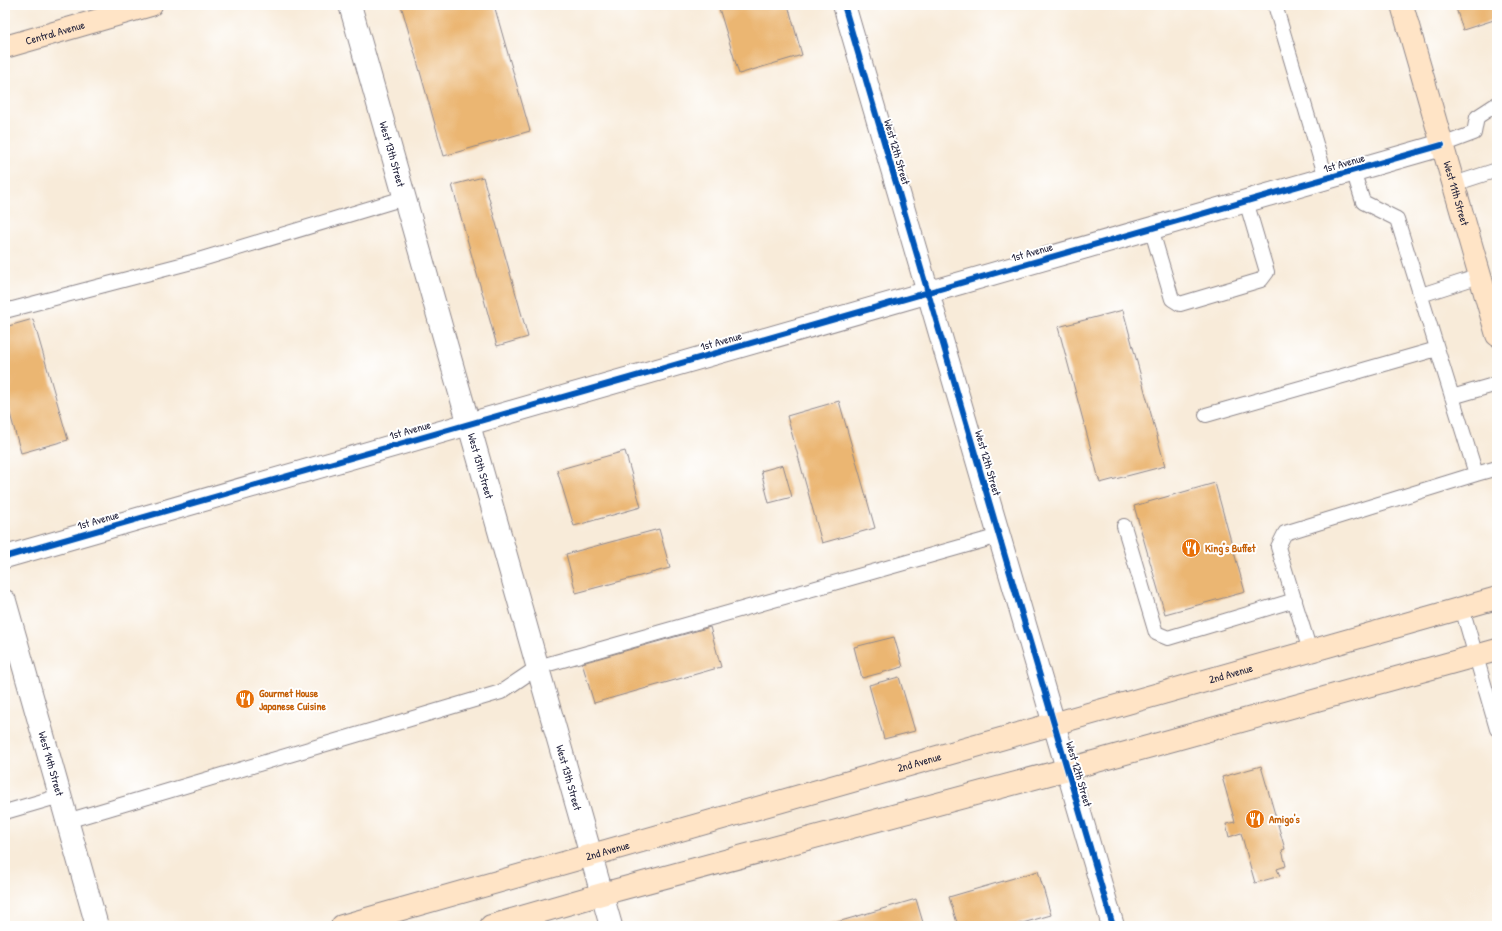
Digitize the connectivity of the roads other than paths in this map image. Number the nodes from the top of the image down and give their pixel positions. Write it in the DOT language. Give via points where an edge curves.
graph roads {
  1 [pos="151,5"];
  2 [pos="350,5"];
  3 [pos="844,5"];
  4 [pos="1274,5"];
  5 [pos="1402,5"];
  6 [pos="5,47"];
  7 [pos="1497,104"];
  8 [pos="1442,145"];
  9 [pos="1354,170"];
  10 [pos="1497,170"];
  11 [pos="1326,178"];
  12 [pos="1454,184"];
  13 [pos="404,198"];
  14 [pos="1246,201"];
  15 [pos="1151,228"];
  16 [pos="1480,276"];
  17 [pos="928,292"];
  18 [pos="1421,294"];
  19 [pos="5,311"];
  20 [pos="1497,335"];
  21 [pos="1438,349"];
  22 [pos="1497,384"];
  23 [pos="1452,397"];
  24 [pos="1206,415"];
  25 [pos="469,424"];
  26 [pos="1497,468"];
  27 [pos="1476,474"];
  28 [pos="1124,526"];
  29 [pos="999,536"];
  30 [pos="5,557"];
  31 [pos="1497,598"];
  32 [pos="1295,600"];
  33 [pos="5,601"];
  34 [pos="1462,608"];
  35 [pos="1497,650"];
  36 [pos="1310,651"];
  37 [pos="1476,656"];
  38 [pos="538,668"];
  39 [pos="1054,724"];
  40 [pos="1497,729"];
  41 [pos="1068,769"];
  42 [pos="60,796"];
  43 [pos="5,812"];
  44 [pos="67,821"];
  45 [pos="591,855"];
  46 [pos="602,894"];
  47 [pos="97,926"];
  48 [pos="342,926"];
  49 [pos="491,926"];
  50 [pos="611,926"];
  51 [pos="1113,926"];
  1 -- 6 [label="main road, Central Avenue"];
  2 -- 13 [label="street, West 13th Street"];
  3 -- 17 [label="street, West 12th Street"];
  4 -- 11 [label="lane"];
  5 -- 8 [label="main road, West 11th Street"];
  7 -- 8 [label="lane, 1st Avenue" via="1477,117 1474,134"];
  8 -- 9 [label="street, 1st Avenue"];
  8 -- 12 [label="main road, West 11th Street"];
  9 -- 11 [label="street, 1st Avenue"];
  9 -- 18 [label="lane" via="1363,202 1398,219"];
  10 -- 12 [label="lane"];
  11 -- 14 [label="street, 1st Avenue"];
  12 -- 16 [label="main road, West 11th Street"];
  13 -- 19 [label="lane" via="192,262"];
  13 -- 25 [label="street, West 13th Street"];
  14 -- 15 [label="street, 1st Avenue"];
  14 -- 15 [label="lane" via="1266,272 1261,280 1180,304 1172,299"];
  15 -- 17 [label="street, 1st Avenue"];
  16 -- 18 [label="lane"];
  16 -- 20 [label="main road, West 11th Street"];
  17 -- 25 [label="street, 1st Avenue"];
  17 -- 29 [label="street, West 12th Street"];
  18 -- 21 [label="lane"];
  21 -- 23 [label="lane"];
  21 -- 24 [label="lane"];
  22 -- 23 [label="lane"];
  23 -- 27 [label="lane"];
  25 -- 30 [label="street, 1st Avenue"];
  25 -- 38 [label="street, West 13th Street"];
  26 -- 27 [label="lane"];
  27 -- 32 [label="lane" via="1285,533 1278,547"];
  28 -- 32 [label="lane" via="1156,633 1168,638"];
  29 -- 38 [label="lane"];
  29 -- 39 [label="street, West 12th Street"];
  31 -- 34 [label="main road, 2nd Avenue"];
  32 -- 36 [label="lane"];
  33 -- 42 [label="street, West 14th Street"];
  34 -- 36 [label="main road, 2nd Avenue"];
  34 -- 37 [label="lane"];
  35 -- 37 [label="main road"];
  36 -- 39 [label="main road, 2nd Avenue"];
  37 -- 40 [label="lane"];
  37 -- 41 [label="main road"];
  38 -- 44 [label="lane" via="501,692"];
  38 -- 45 [label="street, West 13th Street"];
  39 -- 41 [label="street, West 12th Street"];
  39 -- 45 [label="main road, 2nd Avenue"];
  41 -- 46 [label="main road"];
  41 -- 51 [label="street, West 12th Street"];
  42 -- 43 [label="lane"];
  42 -- 44 [label="street, West 14th Street"];
  44 -- 47 [label="street, West 14th Street"];
  45 -- 46 [label="street, West 13th Street"];
  45 -- 48 [label="main road, 2nd Avenue"];
  46 -- 49 [label="main road"];
  46 -- 50 [label="street, West 13th Street"];
}
